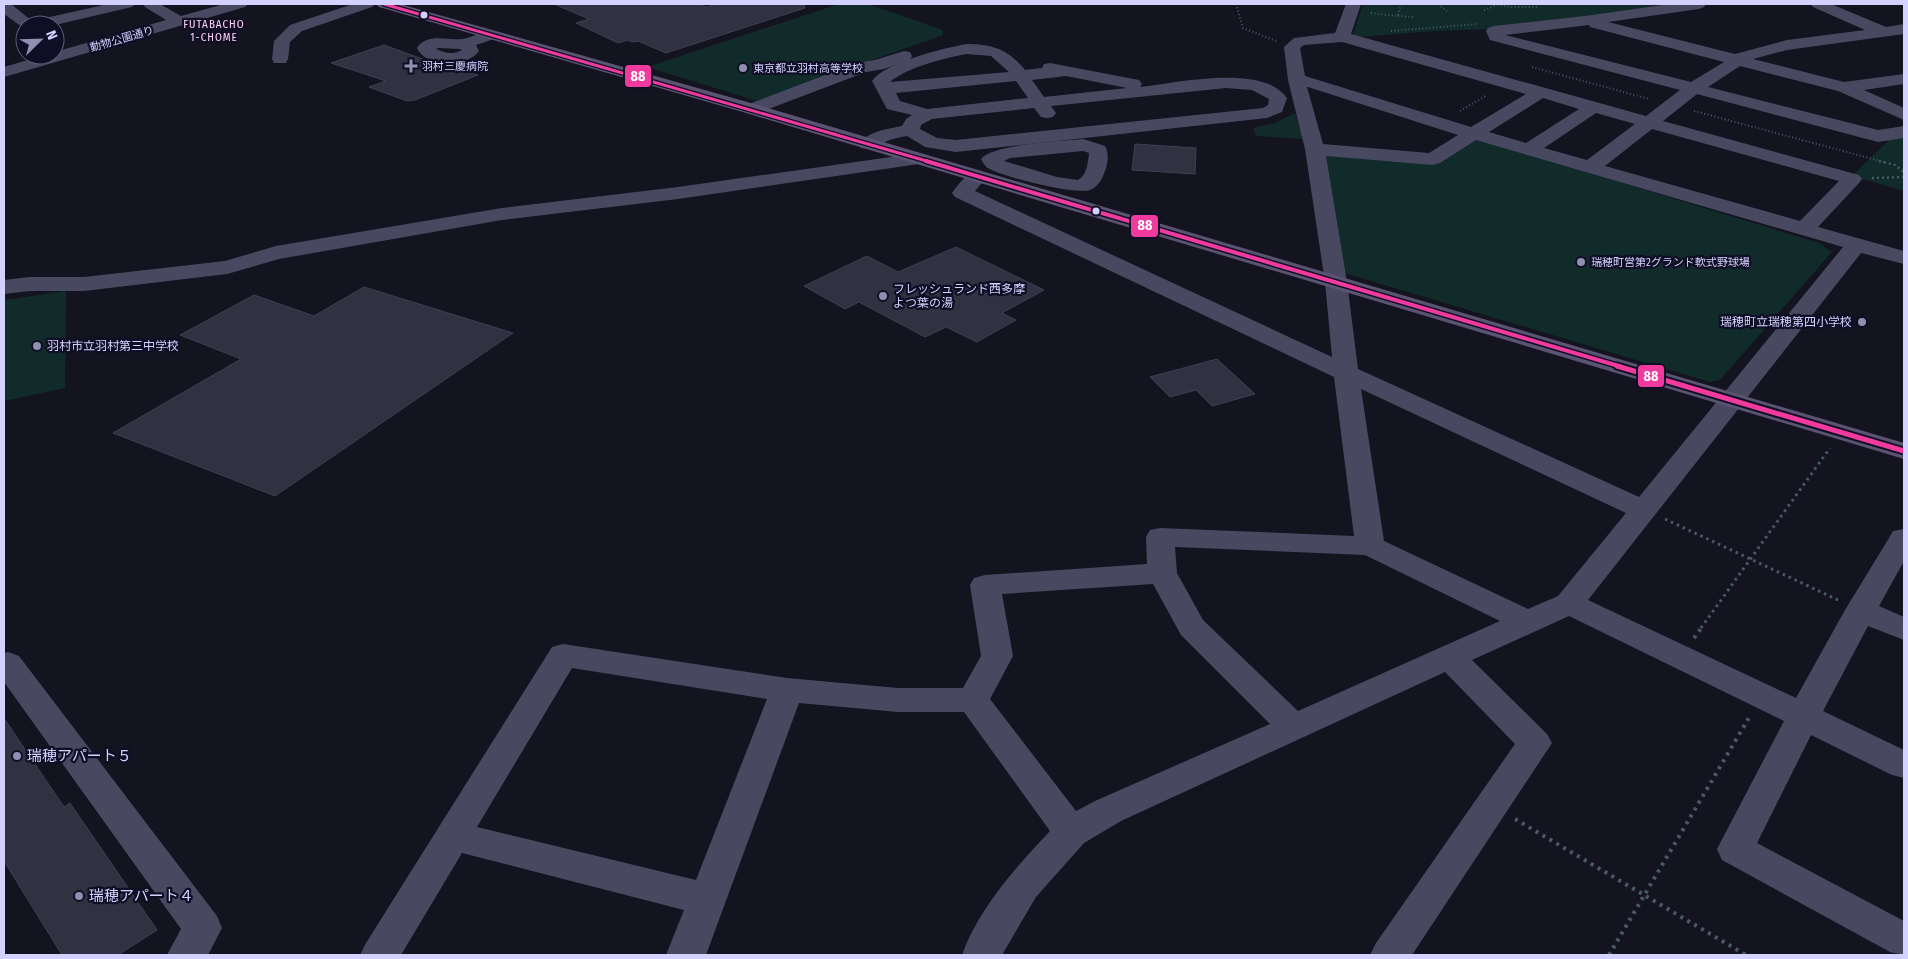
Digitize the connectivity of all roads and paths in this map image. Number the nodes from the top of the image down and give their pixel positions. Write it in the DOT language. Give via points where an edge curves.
graph roads {
  1 [pos="127,4"];
  2 [pos="150,4"];
  3 [pos="240,4"];
  4 [pos="382,4"];
  5 [pos="1236,4"];
  6 [pos="1401,4"];
  7 [pos="1438,4"];
  8 [pos="1699,4"];
  9 [pos="1818,4"];
  10 [pos="1497,5"];
  11 [pos="4,6"];
  12 [pos="1352,7"];
  13 [pos="1447,10"];
  14 [pos="1484,10"];
  15 [pos="1398,16"];
  16 [pos="1415,17"];
  17 [pos="65,18"];
  18 [pos="15,20"];
  19 [pos="1585,21"];
  20 [pos="180,22"];
  21 [pos="1904,29"];
  22 [pos="1884,32"];
  23 [pos="491,34"];
  24 [pos="967,34"];
  25 [pos="1342,37"];
  26 [pos="464,44"];
  27 [pos="1283,44"];
  28 [pos="1007,58"];
  29 [pos="280,60"];
  30 [pos="1737,61"];
  31 [pos="1532,67"];
  32 [pos="4,72"];
  33 [pos="1064,78"];
  34 [pos="1904,79"];
  35 [pos="1297,80"];
  36 [pos="1082,82"];
  37 [pos="908,87"];
  38 [pos="1844,87"];
  39 [pos="1029,88"];
  40 [pos="1180,88"];
  41 [pos="1694,88"];
  42 [pos="884,89"];
  43 [pos="1155,90"];
  44 [pos="1539,93"];
  45 [pos="1117,94"];
  46 [pos="1673,105"];
  47 [pos="990,107"];
  48 [pos="1592,108"];
  49 [pos="752,109"];
  50 [pos="968,109"];
  51 [pos="949,111"];
  52 [pos="927,114"];
  53 [pos="1242,115"];
  54 [pos="1904,115"];
  55 [pos="1093,121"];
  56 [pos="1179,122"];
  57 [pos="1650,124"];
  58 [pos="1059,128"];
  59 [pos="1126,128"];
  60 [pos="911,130"];
  61 [pos="1904,132"];
  62 [pos="1474,134"];
  63 [pos="1019,137"];
  64 [pos="868,144"];
  65 [pos="1316,149"];
  66 [pos="1530,149"];
  67 [pos="1097,158"];
  68 [pos="919,159"];
  69 [pos="1592,166"];
  70 [pos="1904,172"];
  71 [pos="1041,175"];
  72 [pos="977,177"];
  73 [pos="1904,177"];
  74 [pos="1852,179"];
  75 [pos="1804,229"];
  76 [pos="1857,244"];
  77 [pos="1904,258"];
  78 [pos="1336,282"];
  79 [pos="4,287"];
  80 [pos="1346,373"];
  81 [pos="1733,401"];
  82 [pos="1841,432"];
  83 [pos="1904,451"];
  84 [pos="1644,510"];
  85 [pos="1904,538"];
  86 [pos="1370,546"];
  87 [pos="1750,559"];
  88 [pos="1162,573"];
  89 [pos="1569,603"];
  90 [pos="1860,610"];
  91 [pos="1528,622"];
  92 [pos="1904,629"];
  93 [pos="1450,657"];
  94 [pos="1681,657"];
  95 [pos="4,665"];
  96 [pos="787,690"];
  97 [pos="1761,696"];
  98 [pos="974,700"];
  99 [pos="1802,716"];
  100 [pos="1295,728"];
  101 [pos="1904,765"];
  102 [pos="1492,806"];
  103 [pos="1071,832"];
  104 [pos="454,836"];
  105 [pos="1644,896"];
  106 [pos="707,899"];
  107 [pos="1904,940"];
  108 [pos="187,955"];
  109 [pos="380,955"];
  110 [pos="686,955"];
  111 [pos="982,955"];
  112 [pos="1390,955"];
  113 [pos="1609,955"];
  114 [pos="1746,955"];
  1 -- 17 [label="street"];
  2 -- 20 [label="street"];
  3 -- 20 [label="street, 動物公園通り"];
  4 -- 23 [label="main road"];
  4 -- 29 [label="street" via="296,28 282,41"];
  5 -- 27 [label="path" via="1243,28"];
  6 -- 15 [label="path"];
  7 -- 13 [label="path"];
  8 -- 19 [label="street"];
  9 -- 22 [label="street"];
  10 -- 14 [label="path"];
  11 -- 18 [label="street"];
  12 -- 15 [label="path"];
  12 -- 25 [label="street"];
  15 -- 16 [label="path"];
  19 -- 30 [label="street"];
  19 -- 41 [label="street" via="1494,30 1496,37"];
  20 -- 32 [label="street, 動物公園通り"];
  21 -- 22 [label="street"];
  22 -- 30 [label="street" via="1776,47"];
  23 -- 26 [label="street"];
  23 -- 49 [label="main road"];
  24 -- 49 [label="street" via="878,65 863,67"];
  25 -- 35 [label="street" via="1300,41 1292,47"];
  25 -- 44 [label="street"];
  28 -- 33 [label="street"];
  28 -- 39 [label="street"];
  28 -- 42 [label="street" via="994,52 965,48 945,67 891,73 880,81"];
  30 -- 38 [label="street"];
  30 -- 41 [label="street"];
  31 -- 46 [label="path"];
  33 -- 36 [label="street"];
  33 -- 39 [label="street"];
  33 -- 43 [label="street"];
  34 -- 38 [label="street"];
  35 -- 62 [label="street"];
  35 -- 65 [label="street"];
  37 -- 39 [label="street"];
  37 -- 42 [label="street"];
  37 -- 47 [label="street" via="924,96 970,90 981,95"];
  38 -- 54 [label="street"];
  39 -- 45 [label="street"];
  39 -- 47 [label="street"];
  39 -- 58 [label="street"];
  40 -- 43 [label="street"];
  40 -- 53 [label="street" via="1194,103 1225,100"];
  40 -- 53 [label="street" via="1245,83 1273,92 1278,98 1276,108 1267,113"];
  41 -- 46 [label="street"];
  41 -- 61 [label="street" via="1878,136"];
  42 -- 52 [label="street" via="893,105"];
  43 -- 45 [label="street"];
  43 -- 56 [label="street"];
  44 -- 48 [label="street"];
  44 -- 62 [label="street"];
  45 -- 55 [label="street" via="1115,105 1108,109 1078,109 1076,113"];
  45 -- 59 [label="street" via="1141,110 1112,113"];
  46 -- 57 [label="street"];
  46 -- 70 [label="path" via="1887,163"];
  47 -- 50 [label="street"];
  48 -- 57 [label="street"];
  48 -- 66 [label="street"];
  49 -- 64 [label="main road"];
  50 -- 51 [label="street"];
  50 -- 63 [label="street" via="979,121 1012,115 1020,117"];
  51 -- 52 [label="street"];
  51 -- 63 [label="street" via="961,127 986,126"];
  52 -- 60 [label="street" via="912,123"];
  53 -- 56 [label="street" via="1203,113"];
  55 -- 58 [label="street"];
  55 -- 59 [label="street"];
  56 -- 59 [label="street" via="1148,120"];
  57 -- 69 [label="street"];
  57 -- 74 [label="street"];
  58 -- 63 [label="street"];
  60 -- 63 [label="street" via="928,142 956,146 968,138"];
  60 -- 64 [label="street" via="885,135"];
  62 -- 65 [label="street" via="1433,158"];
  62 -- 66 [label="street"];
  63 -- 67 [label="street" via="1092,146 1098,150"];
  63 -- 71 [label="street"];
  63 -- 71 [label="street" via="991,159 994,164"];
  64 -- 68 [label="main road"];
  65 -- 78 [label="street"];
  66 -- 69 [label="street"];
  67 -- 71 [label="street" via="1080,160 1076,173"];
  67 -- 71 [label="street" via="1092,180 1085,186 1065,185"];
  68 -- 72 [label="main road"];
  68 -- 79 [label="street" via="502,214 276,253 227,267 84,284"];
  69 -- 75 [label="street"];
  72 -- 78 [label="main road"];
  72 -- 80 [label="street" via="962,193"];
  73 -- 74 [label="path"];
  74 -- 75 [label="street"];
  75 -- 76 [label="street"];
  76 -- 77 [label="street"];
  76 -- 81 [label="street"];
  78 -- 80 [label="street"];
  78 -- 81 [label="main road"];
  80 -- 84 [label="street"];
  80 -- 86 [label="street"];
  81 -- 82 [label="main road"];
  81 -- 84 [label="street"];
  82 -- 83 [label="main road"];
  82 -- 87 [label="path"];
  84 -- 87 [label="path"];
  84 -- 89 [label="street"];
  85 -- 90 [label="street"];
  86 -- 88 [label="street" via="1160,537"];
  86 -- 91 [label="street"];
  87 -- 90 [label="path"];
  87 -- 94 [label="path"];
  88 -- 98 [label="street" via="985,585 997,656"];
  88 -- 100 [label="street" via="1192,627"];
  89 -- 91 [label="street"];
  89 -- 94 [label="street"];
  90 -- 92 [label="street"];
  90 -- 99 [label="street"];
  91 -- 93 [label="street"];
  93 -- 100 [label="street"];
  93 -- 102 [label="street" via="1536,743"];
  94 -- 97 [label="street"];
  95 -- 108 [label="street" via="8,664 203,928"];
  96 -- 98 [label="street" via="898,700"];
  96 -- 104 [label="street" via="564,655"];
  96 -- 106 [label="street"];
  97 -- 99 [label="street"];
  97 -- 105 [label="path"];
  98 -- 103 [label="street"];
  99 -- 101 [label="street"];
  99 -- 107 [label="street" via="1735,849"];
  100 -- 103 [label="street" via="1108,811"];
  102 -- 105 [label="path"];
  102 -- 112 [label="street"];
  103 -- 111 [label="street" via="1024,886"];
  104 -- 106 [label="street"];
  104 -- 109 [label="street"];
  105 -- 113 [label="path"];
  105 -- 114 [label="path"];
  106 -- 110 [label="street"];
}
